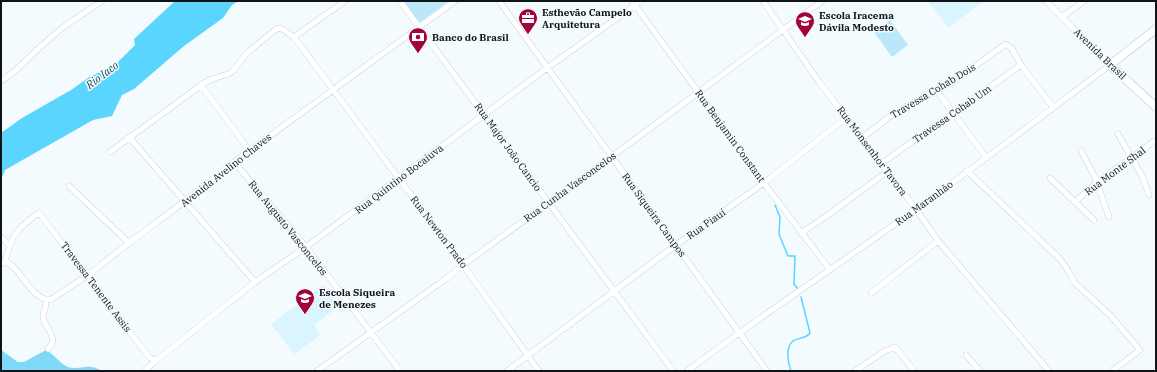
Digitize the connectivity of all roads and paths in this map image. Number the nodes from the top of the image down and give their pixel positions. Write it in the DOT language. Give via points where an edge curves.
graph roads {
  1 [pos="102,1"];
  2 [pos="345,1"];
  3 [pos="400,1"];
  4 [pos="455,1"];
  5 [pos="498,1"];
  6 [pos="641,1"];
  7 [pos="763,1"];
  8 [pos="822,1"];
  9 [pos="1046,1"];
  10 [pos="1084,1"];
  11 [pos="633,3"];
  12 [pos="1062,17"];
  13 [pos="420,27"];
  14 [pos="783,29"];
  15 [pos="1156,29"];
  16 [pos="294,37"];
  17 [pos="1021,65"];
  18 [pos="1110,65"];
  19 [pos="547,68"];
  20 [pos="1,81"];
  21 [pos="202,85"];
  22 [pos="333,90"];
  23 [pos="937,91"];
  24 [pos="699,92"];
  25 [pos="1053,107"];
  26 [pos="1156,107"];
  27 [pos="954,114"];
  28 [pos="485,115"];
  29 [pos="846,117"];
  30 [pos="1118,134"];
  31 [pos="129,137"];
  32 [pos="862,138"];
  33 [pos="1156,140"];
  34 [pos="249,150"];
  35 [pos="1081,151"];
  36 [pos="110,152"];
  37 [pos="611,157"];
  38 [pos="986,157"];
  39 [pos="1132,157"];
  40 [pos="234,162"];
  41 [pos="882,163"];
  42 [pos="888,171"];
  43 [pos="967,171"];
  44 [pos="1050,178"];
  45 [pos="399,180"];
  46 [pos="1096,182"];
  47 [pos="764,183"];
  48 [pos="69,186"];
  49 [pos="1149,195"];
  50 [pos="185,201"];
  51 [pos="548,202"];
  52 [pos="1075,202"];
  53 [pos="916,209"];
  54 [pos="1109,217"];
  55 [pos="1094,220"];
  56 [pos="801,233"];
  57 [pos="1,236"];
  58 [pos="938,241"];
  59 [pos="129,242"];
  60 [pos="676,245"];
  61 [pos="10,246"];
  62 [pos="306,247"];
  63 [pos="3,263"];
  64 [pos="463,265"];
  65 [pos="830,270"];
  66 [pos="88,275"];
  67 [pos="255,282"];
  68 [pos="615,291"];
  69 [pos="871,292"];
  70 [pos="44,299"];
  71 [pos="739,332"];
  72 [pos="372,333"];
  73 [pos="48,349"];
  74 [pos="966,355"];
  75 [pos="527,356"];
  76 [pos="156,360"];
  77 [pos="144,371"];
  78 [pos="317,371"];
  79 [pos="400,371"];
  80 [pos="507,371"];
  81 [pos="539,371"];
  82 [pos="673,371"];
  83 [pos="687,371"];
  84 [pos="767,371"];
  85 [pos="855,371"];
  86 [pos="914,371"];
  87 [pos="980,371"];
  88 [pos="1049,371"];
  89 [pos="1112,371"];
  1 -- 20 [label="street" via="62,28"];
  2 -- 16 [label="street"];
  3 -- 13 [label="street, Rua Major João Cancio"];
  4 -- 13 [label="street, Avenida Avelino Chaves"];
  5 -- 19 [label="street, Rua Siqueira Campos"];
  6 -- 11 [label="street, Rua Quintino Bocaiuva"];
  7 -- 14 [label="street, Rua Monsenhor Tavora"];
  8 -- 14 [label="street, Rua Cunha Vasconcelos"];
  9 -- 12 [label="street, Avenida Brasil"];
  10 -- 12 [label="street"];
  11 -- 19 [label="street, Rua Quintino Bocaiuva"];
  11 -- 24 [label="street, Rua Benjamin Constant"];
  12 -- 18 [label="street, Avenida Brasil"];
  13 -- 22 [label="street, Avenida Avelino Chaves"];
  13 -- 28 [label="street, Rua Major João Cancio"];
  14 -- 24 [label="street, Rua Cunha Vasconcelos"];
  14 -- 29 [label="street, Rua Monsenhor Tavora"];
  15 -- 18 [label="street, Rua Maranhão"];
  16 -- 21 [label="street" via="278,28 247,53 233,71"];
  16 -- 22 [label="street, Rua Newton Prado"];
  17 -- 23 [label="street, Travessa Cohab Dois" via="1010,46 1006,44"];
  17 -- 25 [label="street"];
  17 -- 27 [label="street, Travessa Cohab Um"];
  18 -- 25 [label="street, Rua Maranhão"];
  18 -- 26 [label="street, Avenida Brasil"];
  19 -- 28 [label="street, Rua Quintino Bocaiuva"];
  19 -- 37 [label="street, Rua Siqueira Campos"];
  21 -- 31 [label="street"];
  21 -- 34 [label="street"];
  22 -- 34 [label="street, Avenida Avelino Chaves"];
  22 -- 45 [label="street, Rua Newton Prado"];
  23 -- 27 [label="street"];
  23 -- 32 [label="street, Travessa Cohab Dois" via="892,115"];
  24 -- 37 [label="street, Rua Cunha Vasconcelos"];
  24 -- 47 [label="street, Rua Benjamin Constant"];
  25 -- 38 [label="street, Rua Maranhão"];
  27 -- 38 [label="street"];
  27 -- 41 [label="street, Travessa Cohab Um"];
  28 -- 45 [label="street, Rua Quintino Bocaiuva"];
  28 -- 51 [label="street, Rua Major João Cancio"];
  29 -- 32 [label="street, Rua Monsenhor Tavora"];
  29 -- 47 [label="street, Rua Piauí"];
  30 -- 39 [label="street"];
  31 -- 36 [label="street"];
  31 -- 50 [label="street"];
  32 -- 41 [label="street, Rua Monsenhor Tavora"];
  33 -- 39 [label="street, Rua Monte Shal"];
  34 -- 40 [label="street, Avenida Avelino Chaves"];
  35 -- 46 [label="street"];
  37 -- 51 [label="street, Rua Cunha Vasconcelos"];
  37 -- 60 [label="street, Rua Siqueira Campos"];
  38 -- 43 [label="street, Rua Maranhão"];
  39 -- 46 [label="street, Rua Monte Shal"];
  39 -- 49 [label="street"];
  40 -- 50 [label="street, Avenida Avelino Chaves"];
  40 -- 62 [label="street, Rua Augusto Vasconcelos"];
  41 -- 42 [label="street, Rua Monsenhor Tavora"];
  42 -- 53 [label="street, Rua Monsenhor Tavora"];
  42 -- 56 [label="street"];
  43 -- 53 [label="street, Rua Maranhão"];
  43 -- 89 [label="street" via="1060,259 1074,282 1111,316 1140,350"];
  44 -- 52 [label="street"];
  45 -- 62 [label="street, Rua Quintino Bocaiuva"];
  45 -- 64 [label="street, Rua Newton Prado"];
  46 -- 52 [label="street, Rua Monte Shal"];
  46 -- 54 [label="street"];
  47 -- 56 [label="street, Rua Benjamin Constant"];
  47 -- 60 [label="street, Rua Piauí"];
  48 -- 59 [label="street"];
  50 -- 59 [label="street, Avenida Avelino Chaves"];
  50 -- 67 [label="street"];
  51 -- 64 [label="street, Rua Cunha Vasconcelos"];
  51 -- 68 [label="street, Rua Major João Cancio"];
  52 -- 55 [label="street"];
  53 -- 58 [label="street, Rua Monsenhor Tavora"];
  53 -- 65 [label="street, Rua Maranhão"];
  56 -- 65 [label="street, Rua Benjamin Constant"];
  57 -- 61 [label="street"];
  58 -- 69 [label="street"];
  58 -- 88 [label="street, Rua Monsenhor Tavora"];
  59 -- 66 [label="street, Avenida Avelino Chaves"];
  60 -- 68 [label="street, Rua Piauí"];
  60 -- 71 [label="street, Rua Siqueira Campos"];
  61 -- 63 [label="street"];
  61 -- 66 [label="street, Travessa Tenente Assis" via="20,227 39,213"];
  62 -- 67 [label="street, Rua Quintino Bocaiuva"];
  62 -- 72 [label="street, Rua Augusto Vasconcelos"];
  63 -- 70 [label="street" via="11,266"];
  64 -- 72 [label="street, Rua Cunha Vasconcelos"];
  64 -- 75 [label="street, Rua Newton Prado"];
  65 -- 71 [label="street, Rua Maranhão"];
  66 -- 70 [label="street, Avenida Avelino Chaves" via="50,300"];
  66 -- 76 [label="street, Travessa Tenente Assis" via="149,357"];
  67 -- 76 [label="street, Rua Quintino Bocaiuva"];
  68 -- 75 [label="street, Rua Piauí"];
  68 -- 82 [label="street, Rua Major João Cancio"];
  70 -- 73 [label="street" via="46,309 43,315 52,342"];
  71 -- 83 [label="street, Rua Maranhão"];
  71 -- 84 [label="street, Rua Siqueira Campos"];
  72 -- 78 [label="street, Rua Cunha Vasconcelos"];
  72 -- 79 [label="street, Rua Augusto Vasconcelos"];
  74 -- 87 [label="street"];
  75 -- 80 [label="street, Rua Piauí"];
  75 -- 81 [label="street, Rua Newton Prado"];
  76 -- 77 [label="street, Rua Quintino Bocaiuva"];
  85 -- 86 [label="street" via="895,347"];
}
